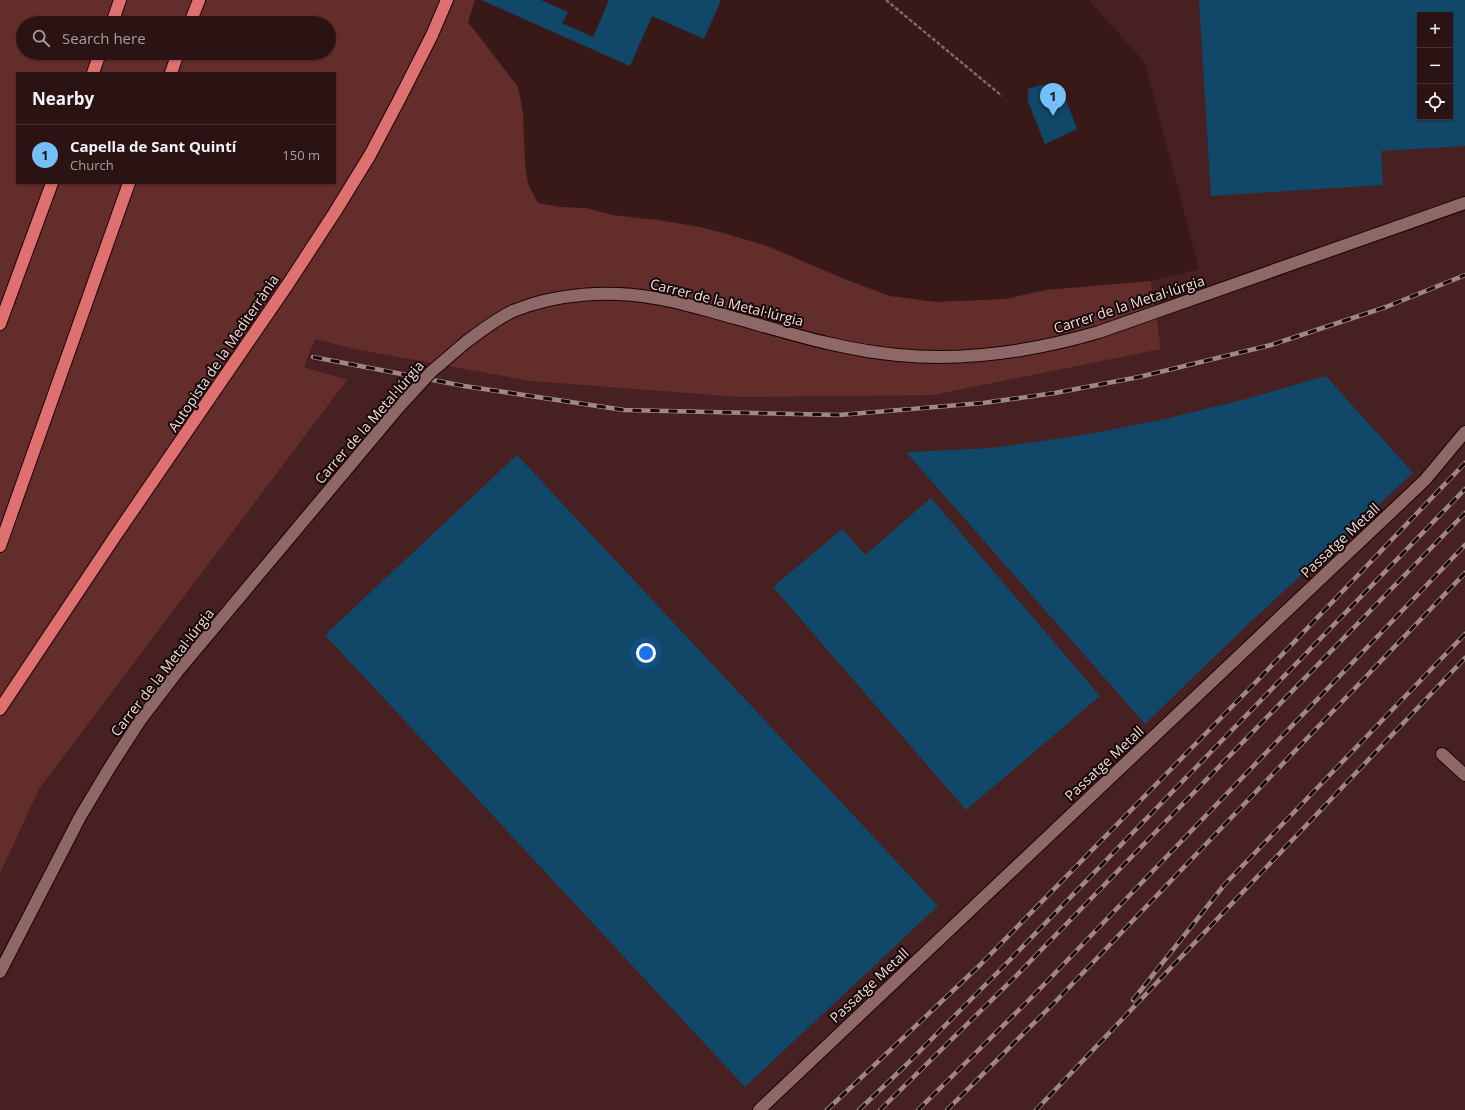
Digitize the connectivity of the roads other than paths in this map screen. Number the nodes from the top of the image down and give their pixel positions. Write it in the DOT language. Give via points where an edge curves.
graph roads {
  1 [pos="120,0"];
  2 [pos="199,0"];
  3 [pos="447,0"];
  4 [pos="114,16"];
  5 [pos="193,16"];
  6 [pos="98,60"];
  7 [pos="175,60"];
  8 [pos="93,72"];
  9 [pos="170,72"];
  10 [pos="52,184"];
  11 [pos="130,184"];
  12 [pos="1465,203"];
  13 [pos="0,324"];
  14 [pos="1465,432"];
  15 [pos="0,546"];
  16 [pos="0,709"];
  17 [pos="1442,754"];
  18 [pos="1465,775"];
  19 [pos="0,972"];
  20 [pos="759,1110"];
  1 -- 4 [label="highway"];
  2 -- 5 [label="highway"];
  3 -- 16 [label="highway, Autopista de la Mediterrània" via="370,155 335,212"];
  6 -- 8 [label="highway"];
  7 -- 9 [label="highway"];
  10 -- 13 [label="highway"];
  11 -- 15 [label="highway"];
  12 -- 19 [label="street, Carrer de la Metal·lúrgia, bridge" via="1100,332 1060,344 973,357 931,358 861,350 690,306 627,295 568,296 512,312 466,342 431,372 398,408 141,719 80,817"];
  14 -- 20 [label="street, Passatge Metall" via="1425,480"];
  17 -- 18 [label="street"];
}
